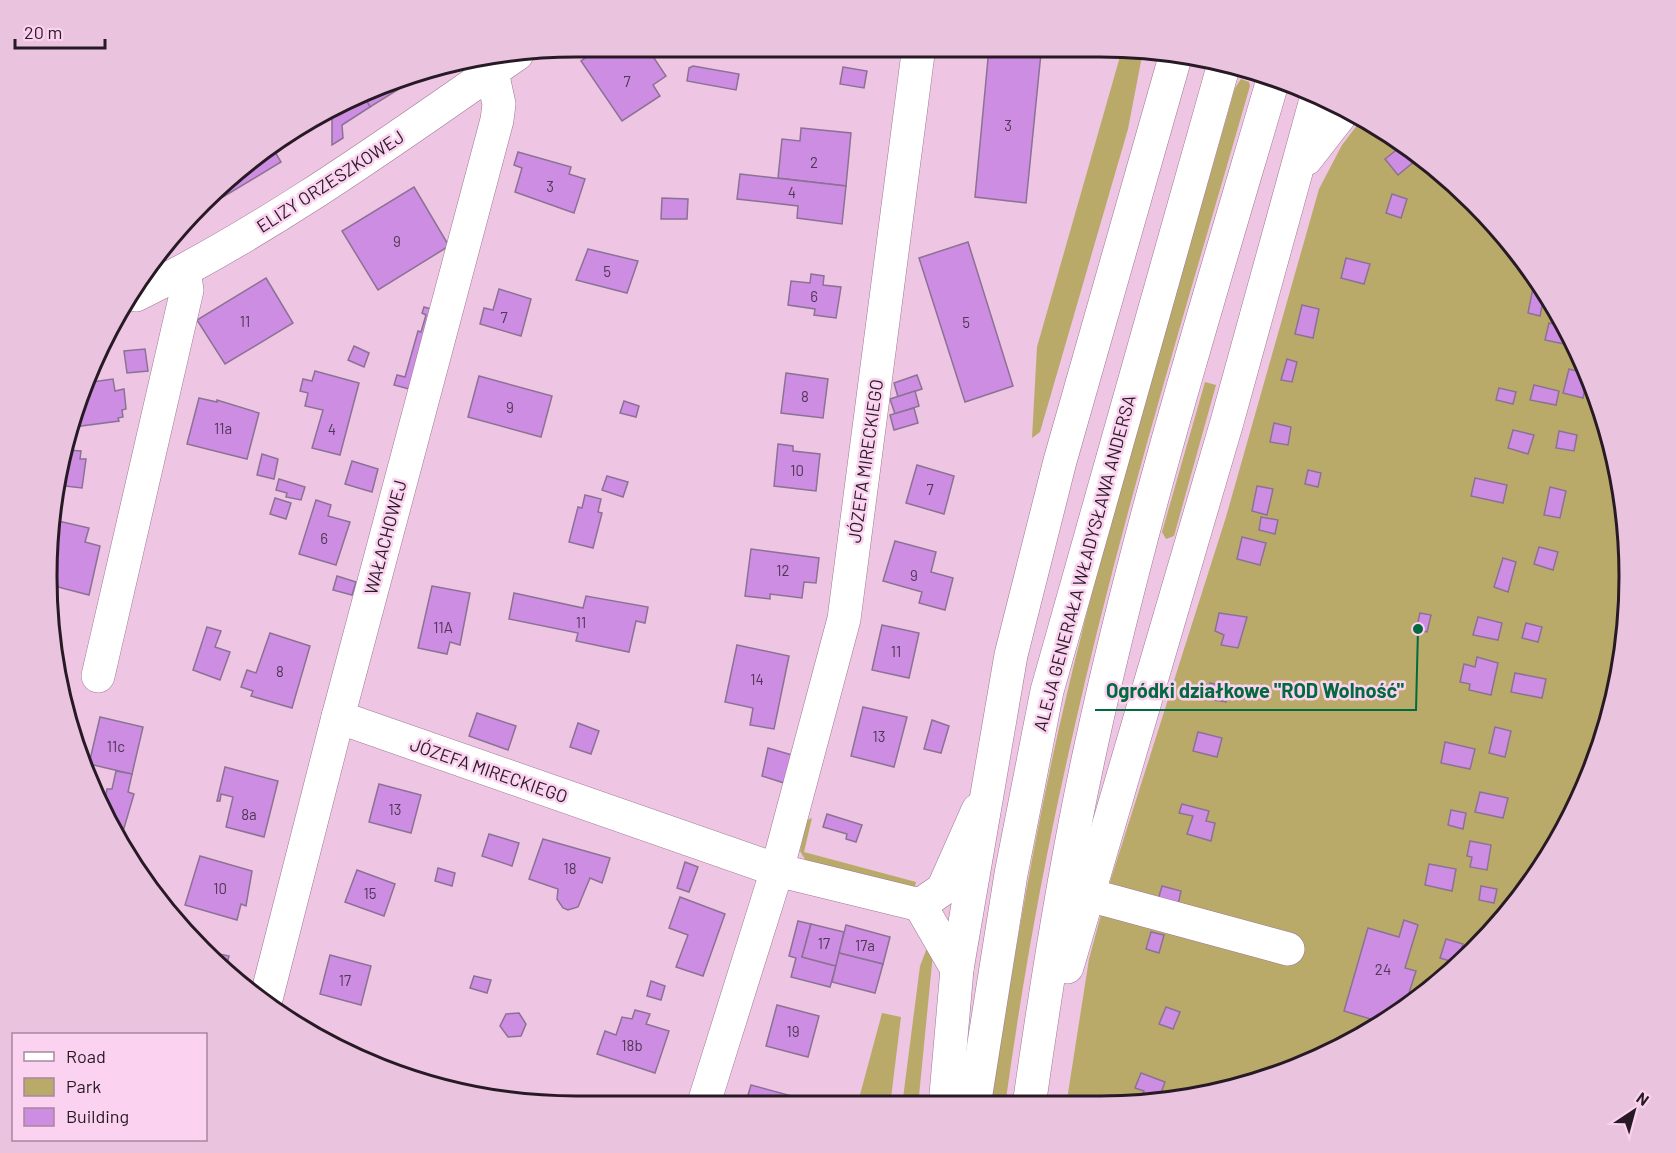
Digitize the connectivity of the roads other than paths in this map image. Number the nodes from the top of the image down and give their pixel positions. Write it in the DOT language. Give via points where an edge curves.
graph roads {
  1 [pos="919,57"];
  2 [pos="1174,62"];
  3 [pos="505,63"];
  4 [pos="1222,72"];
  5 [pos="1271,87"];
  6 [pos="1315,105"];
  7 [pos="1339,116"];
  8 [pos="1296,172"];
  9 [pos="184,271"];
  10 [pos="143,292"];
  11 [pos="98,676"];
  12 [pos="338,717"];
  13 [pos="987,789"];
  14 [pos="777,870"];
  15 [pos="1089,894"];
  16 [pos="920,905"];
  17 [pos="1288,949"];
  18 [pos="957,969"];
  19 [pos="267,994"];
  20 [pos="1031,1095"];
  21 [pos="706,1096"];
  22 [pos="946,1096"];
  23 [pos="976,1096"];
  1 -- 14 [label="main road, JÓZEFA MIRECKIEGO" via="844,619"];
  2 -- 13 [label="main road" via="1057,472 1011,655"];
  3 -- 9 [label="main road, ELIZY ORZESZKOWEJ" via="272,221"];
  3 -- 12 [label="main road, WAŁACHOWEJ" via="496,120"];
  4 -- 23 [label="main road, ALEJA GENERAŁA WŁADYSŁAWA ANDERSA" via="1047,691 1011,873"];
  5 -- 20 [label="main road" via="1132,573 1091,745 1064,880"];
  6 -- 8 [label="main road"];
  7 -- 8 [label="main road"];
  8 -- 15 [label="main road"];
  9 -- 10 [label="main road, ELIZY ORZESZKOWEJ"];
  9 -- 11 [label="main road" via="187,290"];
  12 -- 14 [label="main road, JÓZEFA MIRECKIEGO"];
  12 -- 19 [label="main road, WAŁACHOWEJ"];
  13 -- 16 [label="main road" via="943,889"];
  13 -- 18 [label="main road"];
  14 -- 16 [label="main road, JÓZEFA MIRECKIEGO"];
  14 -- 21 [label="main road, JÓZEFA MIRECKIEGO"];
  15 -- 17 [label="main road"];
  15 -- 20 [label="main road"];
  16 -- 18 [label="main road"];
  18 -- 22 [label="main road"];
}
